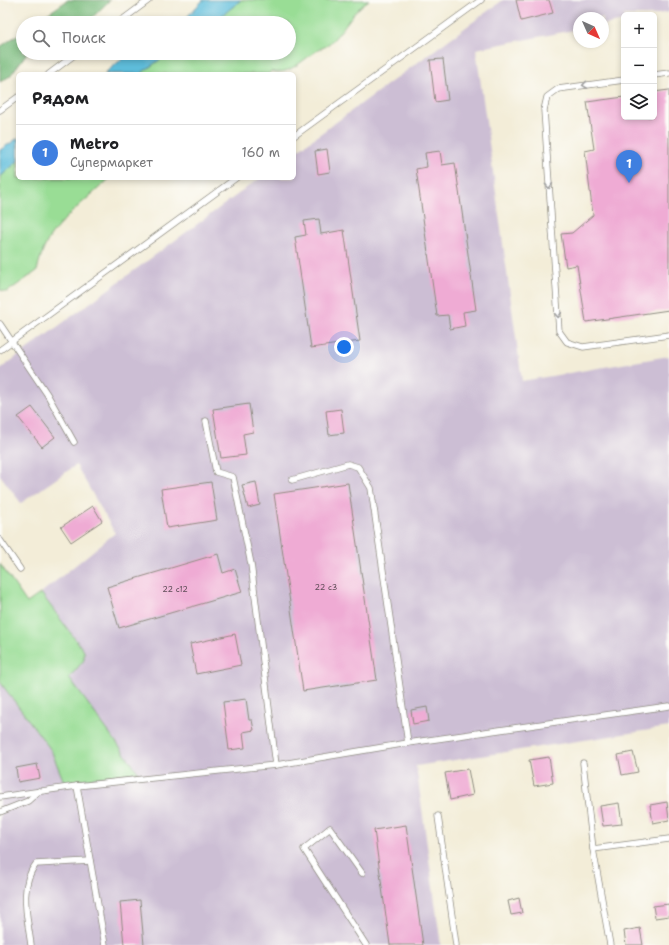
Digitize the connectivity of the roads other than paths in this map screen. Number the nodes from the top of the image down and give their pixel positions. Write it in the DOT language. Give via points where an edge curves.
graph roads {
  1 [pos="149,0"];
  2 [pos="481,0"];
  3 [pos="127,16"];
  4 [pos="68,60"];
  5 [pos="52,72"];
  6 [pos="669,73"];
  7 [pos="657,75"];
  8 [pos="621,80"];
  9 [pos="16,98"];
  10 [pos="0,110"];
  11 [pos="296,135"];
  12 [pos="233,180"];
  13 [pos="0,324"];
  14 [pos="669,335"];
  15 [pos="11,342"];
  16 [pos="0,350"];
  17 [pos="206,421"];
  18 [pos="74,442"];
  19 [pos="292,480"];
  20 [pos="0,540"];
  21 [pos="20,569"];
  22 [pos="669,706"];
  23 [pos="408,743"];
  24 [pos="583,763"];
  25 [pos="276,765"];
  26 [pos="77,786"];
  27 [pos="40,791"];
  28 [pos="0,797"];
  29 [pos="0,812"];
  30 [pos="438,816"];
  31 [pos="669,839"];
  32 [pos="593,849"];
  33 [pos="90,861"];
  34 [pos="362,872"];
  35 [pos="31,945"];
  36 [pos="105,945"];
  37 [pos="366,945"];
  38 [pos="456,945"];
  39 [pos="610,945"];
  1 -- 3 [label="lane"];
  2 -- 11 [label="lane"];
  4 -- 5 [label="lane"];
  6 -- 7 [label="lane"];
  8 -- 14 [label="lane, one-way" via="558,89 547,97 544,110 559,331 567,342 583,347"];
  9 -- 10 [label="lane"];
  12 -- 15 [label="lane"];
  13 -- 15 [label="lane"];
  15 -- 16 [label="lane"];
  15 -- 18 [label="lane" via="47,394"];
  17 -- 25 [label="lane" via="216,472 233,477 251,564"];
  19 -- 23 [label="lane" via="348,464 358,467 371,488"];
  20 -- 21 [label="lane"];
  22 -- 23 [label="lane"];
  23 -- 25 [label="lane"];
  24 -- 32 [label="lane"];
  25 -- 26 [label="lane"];
  26 -- 27 [label="lane"];
  26 -- 33 [label="lane"];
  27 -- 28 [label="lane"];
  27 -- 29 [label="lane" via="28,801"];
  30 -- 38 [label="lane"];
  31 -- 32 [label="lane"];
  32 -- 39 [label="lane"];
  33 -- 35 [label="lane" via="36,864 29,872 25,893"];
  33 -- 36 [label="lane"];
  34 -- 37 [label="lane" via="330,828 304,849"];
}
